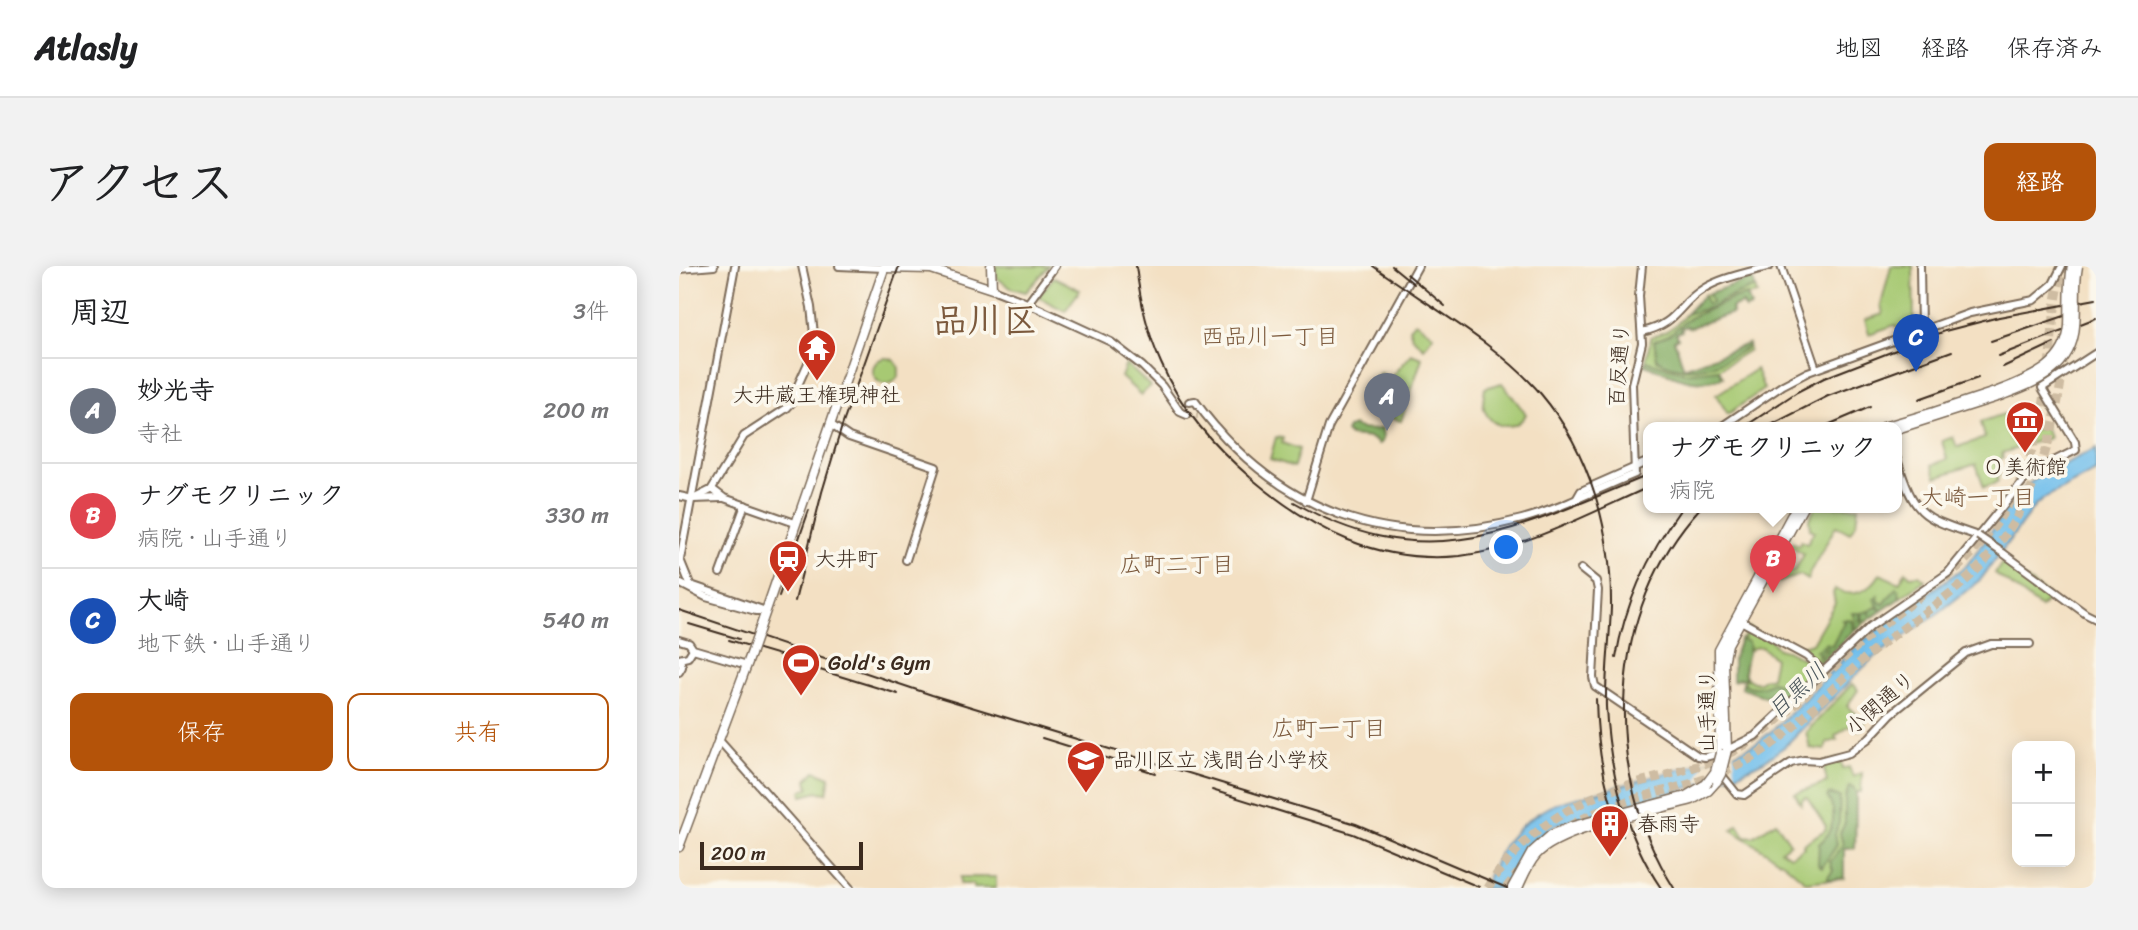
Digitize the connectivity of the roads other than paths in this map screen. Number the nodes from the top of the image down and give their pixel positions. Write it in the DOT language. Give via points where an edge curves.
graph roads {
  1 [pos="714,266"];
  2 [pos="736,266"];
  3 [pos="801,266"];
  4 [pos="839,266"];
  5 [pos="991,266"];
  6 [pos="1055,266"];
  7 [pos="1418,266"];
  8 [pos="1642,266"];
  9 [pos="1770,266"];
  10 [pos="1781,266"];
  11 [pos="1920,266"];
  12 [pos="2061,266"];
  13 [pos="2072,266"];
  14 [pos="2078,266"];
  15 [pos="885,267"];
  16 [pos="679,269"];
  17 [pos="992,289"];
  18 [pos="1028,303"];
  19 [pos="1921,329"];
  20 [pos="1642,332"];
  21 [pos="2096,354"];
  22 [pos="1817,367"];
  23 [pos="1999,393"];
  24 [pos="1170,398"];
  25 [pos="1192,401"];
  26 [pos="1178,404"];
  27 [pos="1187,415"];
  28 [pos="1198,416"];
  29 [pos="1207,417"];
  30 [pos="1729,422"];
  31 [pos="1899,422"];
  32 [pos="830,424"];
  33 [pos="1902,427"];
  34 [pos="1643,465"];
  35 [pos="1635,470"];
  36 [pos="1902,474"];
  37 [pos="712,489"];
  38 [pos="679,496"];
  39 [pos="724,498"];
  40 [pos="692,499"];
  41 [pos="1306,501"];
  42 [pos="745,505"];
  43 [pos="1793,513"];
  44 [pos="1800,513"];
  45 [pos="680,515"];
  46 [pos="689,516"];
  47 [pos="795,523"];
  48 [pos="1978,536"];
  49 [pos="907,560"];
  50 [pos="680,563"];
  51 [pos="1581,569"];
  52 [pos="720,573"];
  53 [pos="679,583"];
  54 [pos="695,588"];
  55 [pos="765,611"];
  56 [pos="2096,619"];
  57 [pos="1741,621"];
  58 [pos="679,640"];
  59 [pos="2030,644"];
  60 [pos="693,649"];
  61 [pos="679,659"];
  62 [pos="747,665"];
  63 [pos="1822,670"];
  64 [pos="679,672"];
  65 [pos="718,739"];
  66 [pos="1724,751"];
  67 [pos="1719,778"];
  68 [pos="679,847"];
  69 [pos="850,888"];
  70 [pos="1512,888"];
  71 [pos="1518,888"];
  1 -- 16 [label="street"];
  2 -- 40 [label="street"];
  3 -- 37 [label="street" via="814,331 796,398 744,436"];
  4 -- 15 [label="street"];
  5 -- 17 [label="main road"];
  6 -- 18 [label="street"];
  7 -- 41 [label="street" via="1329,426"];
  8 -- 20 [label="street, 百反通り"];
  9 -- 20 [label="street" via="1704,288 1670,321"];
  10 -- 22 [label="street"];
  11 -- 19 [label="street"];
  12 -- 19 [label="street" via="2053,284 2034,300"];
  13 -- 23 [label="main road, bridge" via="2068,332 2058,356 2037,374"];
  14 -- 23 [label="main road, bridge" via="2075,329 2066,354 2044,378"];
  15 -- 17 [label="main road" via="931,268"];
  15 -- 32 [label="main road"];
  17 -- 18 [label="street"];
  18 -- 24 [label="street" via="1111,342 1142,366"];
  19 -- 22 [label="street"];
  20 -- 35 [label="street, 百反通り" via="1632,384"];
  21 -- 48 [label="street" via="2042,388 2076,450 2023,481"];
  22 -- 30 [label="street"];
  23 -- 31 [label="main road"];
  23 -- 33 [label="main road"];
  24 -- 26 [label="street"];
  24 -- 27 [label="street"];
  25 -- 29 [label="street"];
  28 -- 29 [label="street"];
  29 -- 41 [label="street" via="1250,462"];
  32 -- 47 [label="main road"];
  32 -- 49 [label="street" via="849,437 936,467"];
  34 -- 35 [label="street"];
  35 -- 41 [label="street" via="1513,521 1438,532 1375,526"];
  36 -- 48 [label="street" via="1918,508 1941,525"];
  37 -- 39 [label="street"];
  37 -- 40 [label="street"];
  38 -- 40 [label="street"];
  39 -- 40 [label="street"];
  39 -- 42 [label="street"];
  40 -- 46 [label="street"];
  42 -- 47 [label="street"];
  42 -- 52 [label="street"];
  43 -- 66 [label="main road, 山手通り" via="1719,650"];
  44 -- 57 [label="main road, 山手通り"];
  45 -- 46 [label="street"];
  46 -- 50 [label="street"];
  47 -- 55 [label="main road"];
  48 -- 56 [label="street, bridge"];
  48 -- 63 [label="street" via="1948,573 1871,626"];
  50 -- 54 [label="street"];
  51 -- 66 [label="street" via="1596,581 1598,590 1595,686 1701,758"];
  53 -- 54 [label="street"];
  54 -- 55 [label="street" via="716,600"];
  55 -- 62 [label="main road, bridge"];
  57 -- 63 [label="street" via="1806,656"];
  57 -- 66 [label="main road, 山手通り" via="1724,663"];
  58 -- 60 [label="street"];
  59 -- 67 [label="street, 小関通り" via="1991,644 1966,653 1849,753 1791,763 1744,795"];
  60 -- 61 [label="street" via="688,657"];
  60 -- 62 [label="street"];
  61 -- 64 [label="street"];
  62 -- 65 [label="main road"];
  63 -- 66 [label="street" via="1755,736"];
  65 -- 68 [label="main road"];
  65 -- 69 [label="street"];
  66 -- 67 [label="main road, 山手通り, bridge"];
  66 -- 70 [label="main road, 山手通り, bridge" via="1706,784 1686,796 1551,835 1532,852"];
  67 -- 71 [label="main road, 山手通り" via="1692,800 1554,841 1536,855"];
}
